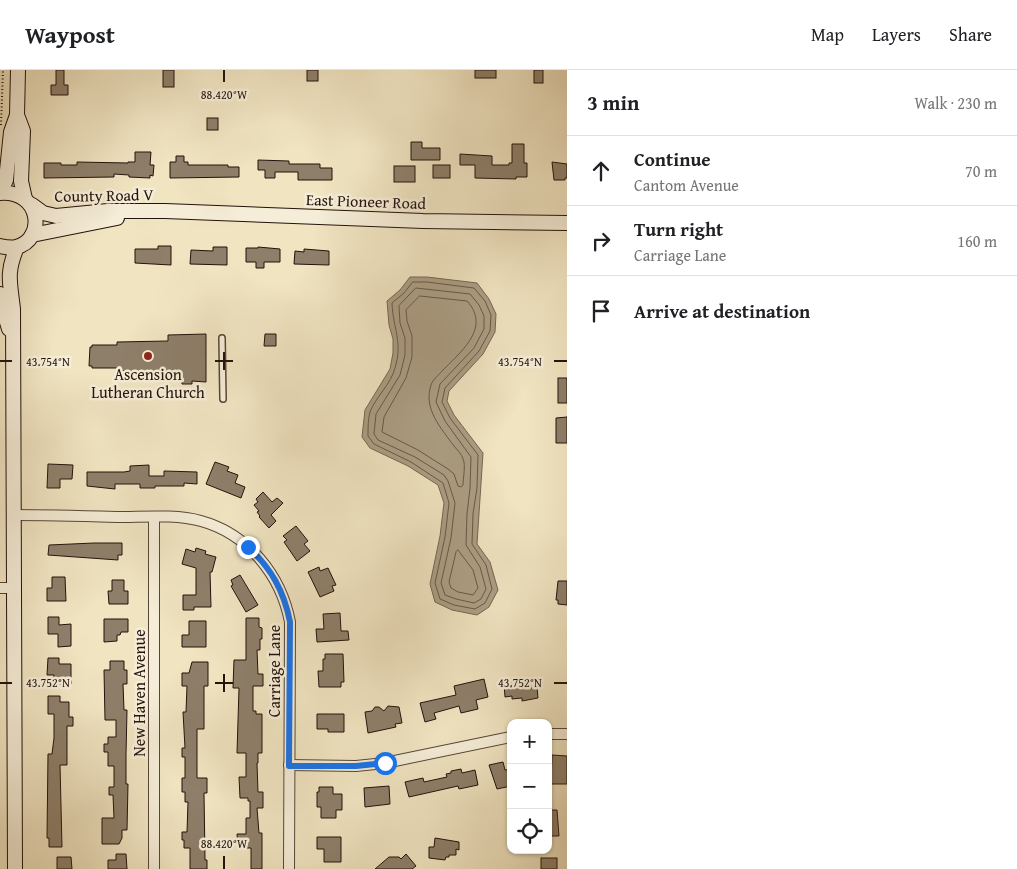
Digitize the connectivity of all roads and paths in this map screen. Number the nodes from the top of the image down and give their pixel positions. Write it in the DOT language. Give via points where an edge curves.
graph roads {
  1 [pos="3,70"];
  2 [pos="18,70"];
  3 [pos="17,115"];
  4 [pos="0,132"];
  5 [pos="0,192"];
  6 [pos="29,202"];
  7 [pos="164,211"];
  8 [pos="567,223"];
  9 [pos="32,235"];
  10 [pos="0,246"];
  11 [pos="17,247"];
  12 [pos="0,294"];
  13 [pos="222,338"];
  14 [pos="12,340"];
  15 [pos="222,399"];
  16 [pos="14,515"];
  17 [pos="154,517"];
  18 [pos="7,588"];
  19 [pos="552,734"];
  20 [pos="567,734"];
  21 [pos="507,738"];
  22 [pos="289,766"];
  23 [pos="15,869"];
  24 [pos="154,869"];
  25 [pos="289,869"];
  1 -- 4 [label="path"];
  2 -- 3 [label="main road"];
  3 -- 5 [label="main road" via="11,132 6,180"];
  3 -- 6 [label="main road" via="23,131 21,181"];
  5 -- 6 [label="main road, County Road V" via="19,194"];
  6 -- 7 [label="main road, County Road V" via="43,213 56,216 108,211"];
  6 -- 9 [label="main road" via="36,220"];
  7 -- 8 [label="main road, East Pioneer Road"];
  7 -- 9 [label="main road, County Road V"];
  9 -- 11 [label="main road"];
  10 -- 11 [label="main road"];
  11 -- 14 [label="main road" via="9,271"];
  12 -- 14 [label="main road"];
  13 -- 15 [label="lane"];
  14 -- 16 [label="main road"];
  16 -- 17 [label="street, Carriage Lane"];
  16 -- 18 [label="main road"];
  17 -- 22 [label="street, Carriage Lane" via="185,518 218,527 248,547 275,579 290,622"];
  17 -- 24 [label="street, New Haven Avenue"];
  18 -- 23 [label="main road"];
  19 -- 20 [label="street"];
  21 -- 22 [label="street" via="385,763"];
  22 -- 25 [label="street, Carriage Lane"];
}
